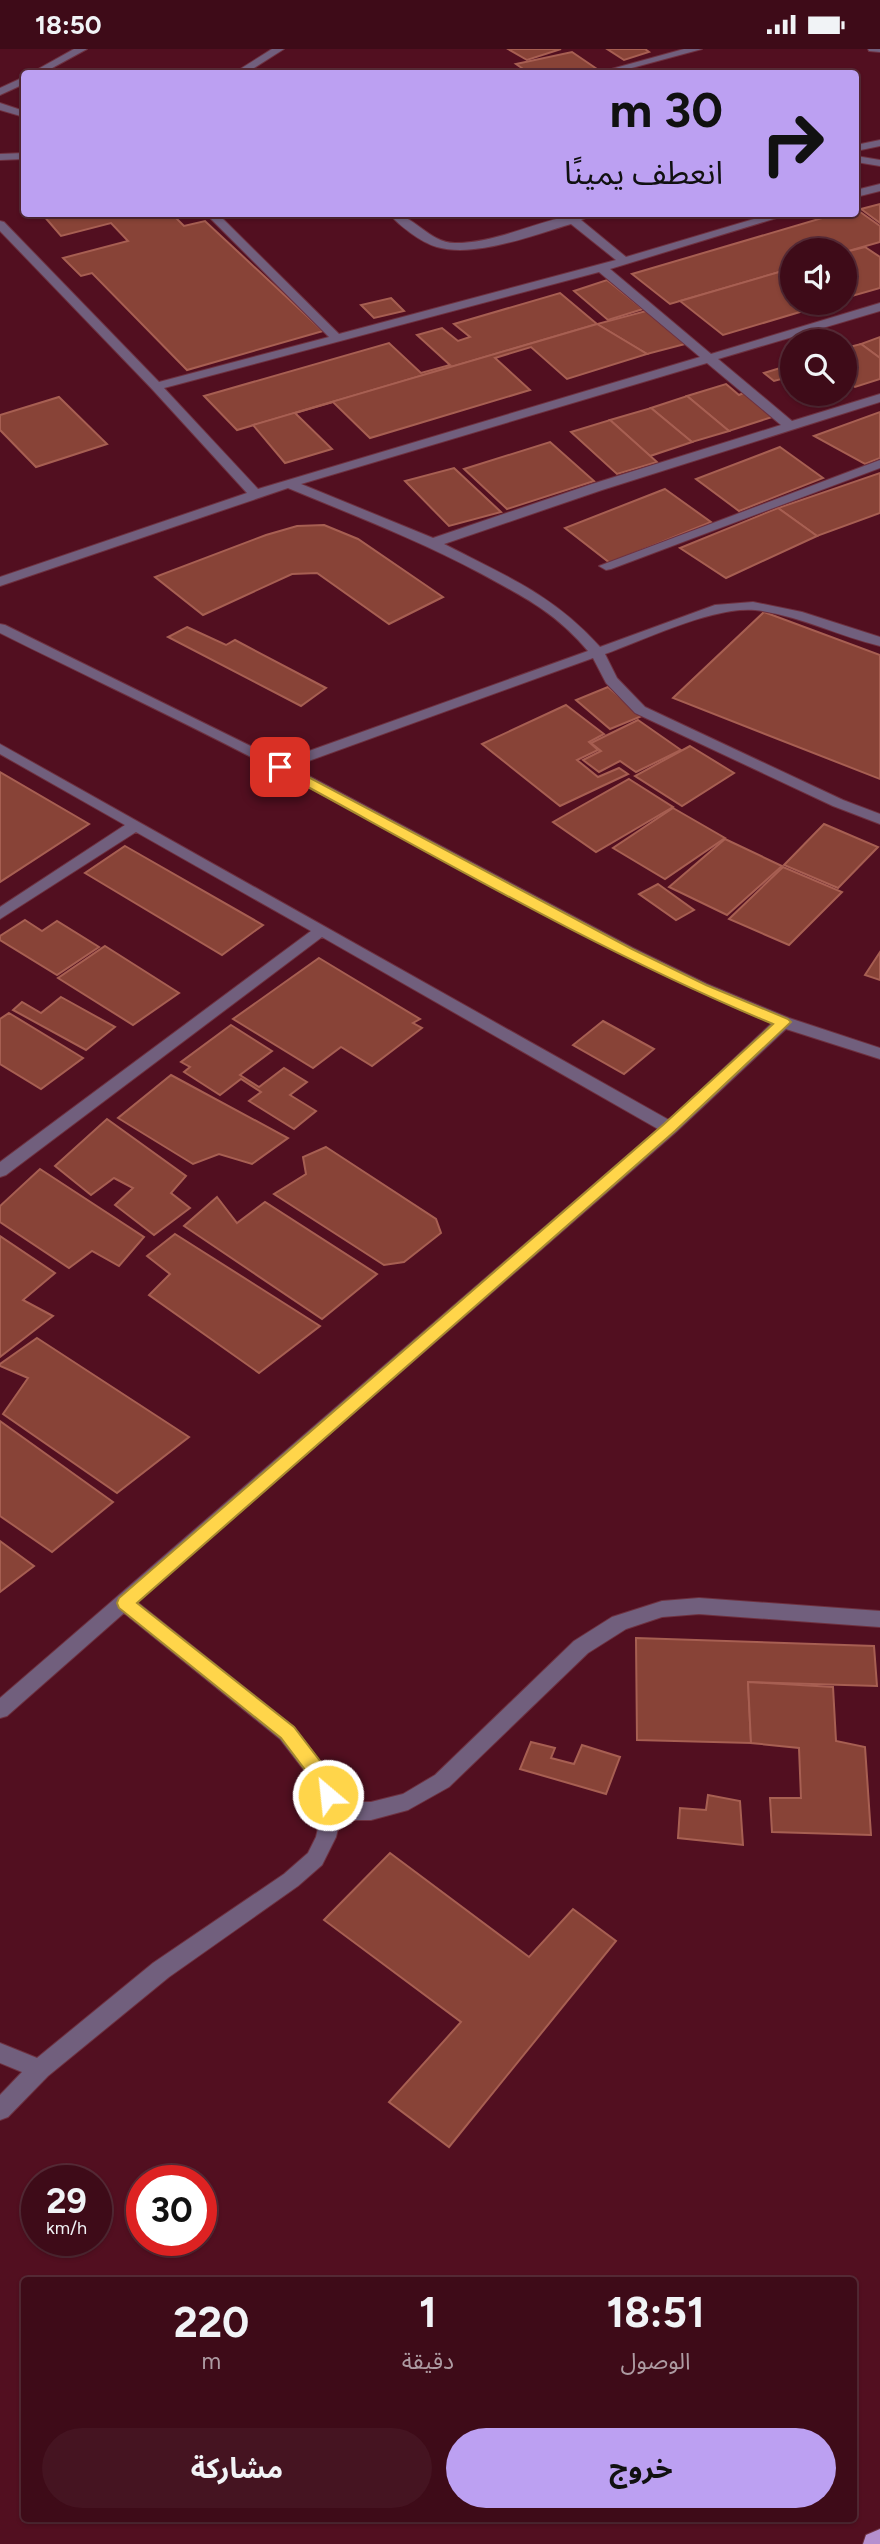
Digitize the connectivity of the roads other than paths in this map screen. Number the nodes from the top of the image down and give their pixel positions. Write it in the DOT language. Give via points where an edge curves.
graph roads {
  1 [pos="82,49"];
  2 [pos="279,49"];
  3 [pos="697,49"];
  4 [pos="873,49"];
  5 [pos="880,50"];
  6 [pos="42,70"];
  7 [pos="244,70"];
  8 [pos="614,70"];
  9 [pos="21,81"];
  10 [pos="0,92"];
  11 [pos="0,106"];
  12 [pos="21,113"];
  13 [pos="880,143"];
  14 [pos="859,147"];
  15 [pos="21,156"];
  16 [pos="0,157"];
  17 [pos="859,160"];
  18 [pos="880,163"];
  19 [pos="880,187"];
  20 [pos="859,193"];
  21 [pos="214,217"];
  22 [pos="399,217"];
  23 [pos="579,217"];
  24 [pos="744,217"];
  25 [pos="775,217"];
  26 [pos="572,219"];
  27 [pos="0,224"];
  28 [pos="740,228"];
  29 [pos="16,242"];
  30 [pos="0,243"];
  31 [pos="624,261"];
  32 [pos="601,268"];
  33 [pos="880,307"];
  34 [pos="337,338"];
  35 [pos="709,358"];
  36 [pos="156,386"];
  37 [pos="880,398"];
  38 [pos="790,426"];
  39 [pos="880,464"];
  40 [pos="289,484"];
  41 [pos="255,494"];
  42 [pos="433,543"];
  43 [pos="606,566"];
  44 [pos="0,582"];
  45 [pos="0,628"];
  46 [pos="880,642"];
  47 [pos="596,651"];
  48 [pos="0,748"];
  49 [pos="280,767"];
  50 [pos="880,819"];
  51 [pos="136,825"];
  52 [pos="0,914"];
  53 [pos="322,930"];
  54 [pos="783,1022"];
  55 [pos="880,1054"];
  56 [pos="670,1128"];
  57 [pos="0,1171"];
  58 [pos="125,1603"];
  59 [pos="880,1619"];
  60 [pos="0,1710"];
  61 [pos="332,1811"];
  62 [pos="0,2053"];
  63 [pos="40,2069"];
  64 [pos="0,2110"];
  65 [pos="880,2541"];
  66 [pos="875,2544"];
  1 -- 6 [label="street"];
  2 -- 7 [label="street"];
  3 -- 8 [label="street"];
  4 -- 5 [label="street"];
  9 -- 10 [label="street"];
  11 -- 12 [label="street"];
  13 -- 14 [label="street"];
  15 -- 16 [label="street"];
  17 -- 18 [label="street"];
  19 -- 20 [label="street"];
  21 -- 34 [label="street"];
  22 -- 26 [label="street" via="439,244 454,247 478,245"];
  23 -- 26 [label="street"];
  24 -- 28 [label="street"];
  25 -- 28 [label="street"];
  26 -- 31 [label="street"];
  27 -- 29 [label="street"];
  28 -- 31 [label="street"];
  29 -- 30 [label="street"];
  29 -- 36 [label="street"];
  31 -- 32 [label="street"];
  32 -- 34 [label="street"];
  32 -- 35 [label="street"];
  33 -- 35 [label="street"];
  34 -- 36 [label="street"];
  35 -- 38 [label="street"];
  35 -- 40 [label="street"];
  36 -- 41 [label="street"];
  37 -- 38 [label="street"];
  38 -- 42 [label="street"];
  39 -- 43 [label="street"];
  40 -- 41 [label="street"];
  40 -- 42 [label="street"];
  41 -- 44 [label="street"];
  42 -- 47 [label="street" via="545,602"];
  45 -- 49 [label="street"];
  46 -- 47 [label="street" via="797,615 742,607 693,615"];
  47 -- 49 [label="street"];
  47 -- 50 [label="street" via="611,680 640,710"];
  48 -- 51 [label="street"];
  49 -- 54 [label="street" via="626,952"];
  51 -- 52 [label="street"];
  51 -- 53 [label="street"];
  53 -- 56 [label="street"];
  53 -- 57 [label="street"];
  54 -- 55 [label="street"];
  54 -- 56 [label="street"];
  56 -- 58 [label="street"];
  58 -- 60 [label="street"];
  58 -- 61 [label="street" via="287,1733 323,1780"];
  59 -- 61 [label="street" via="699,1606 662,1609 619,1623 581,1647 442,1781 408,1801 370,1811"];
  61 -- 63 [label="street" via="315,1859 161,1970"];
  62 -- 63 [label="street"];
  63 -- 64 [label="street"];
  65 -- 66 [label="main road"];
}
